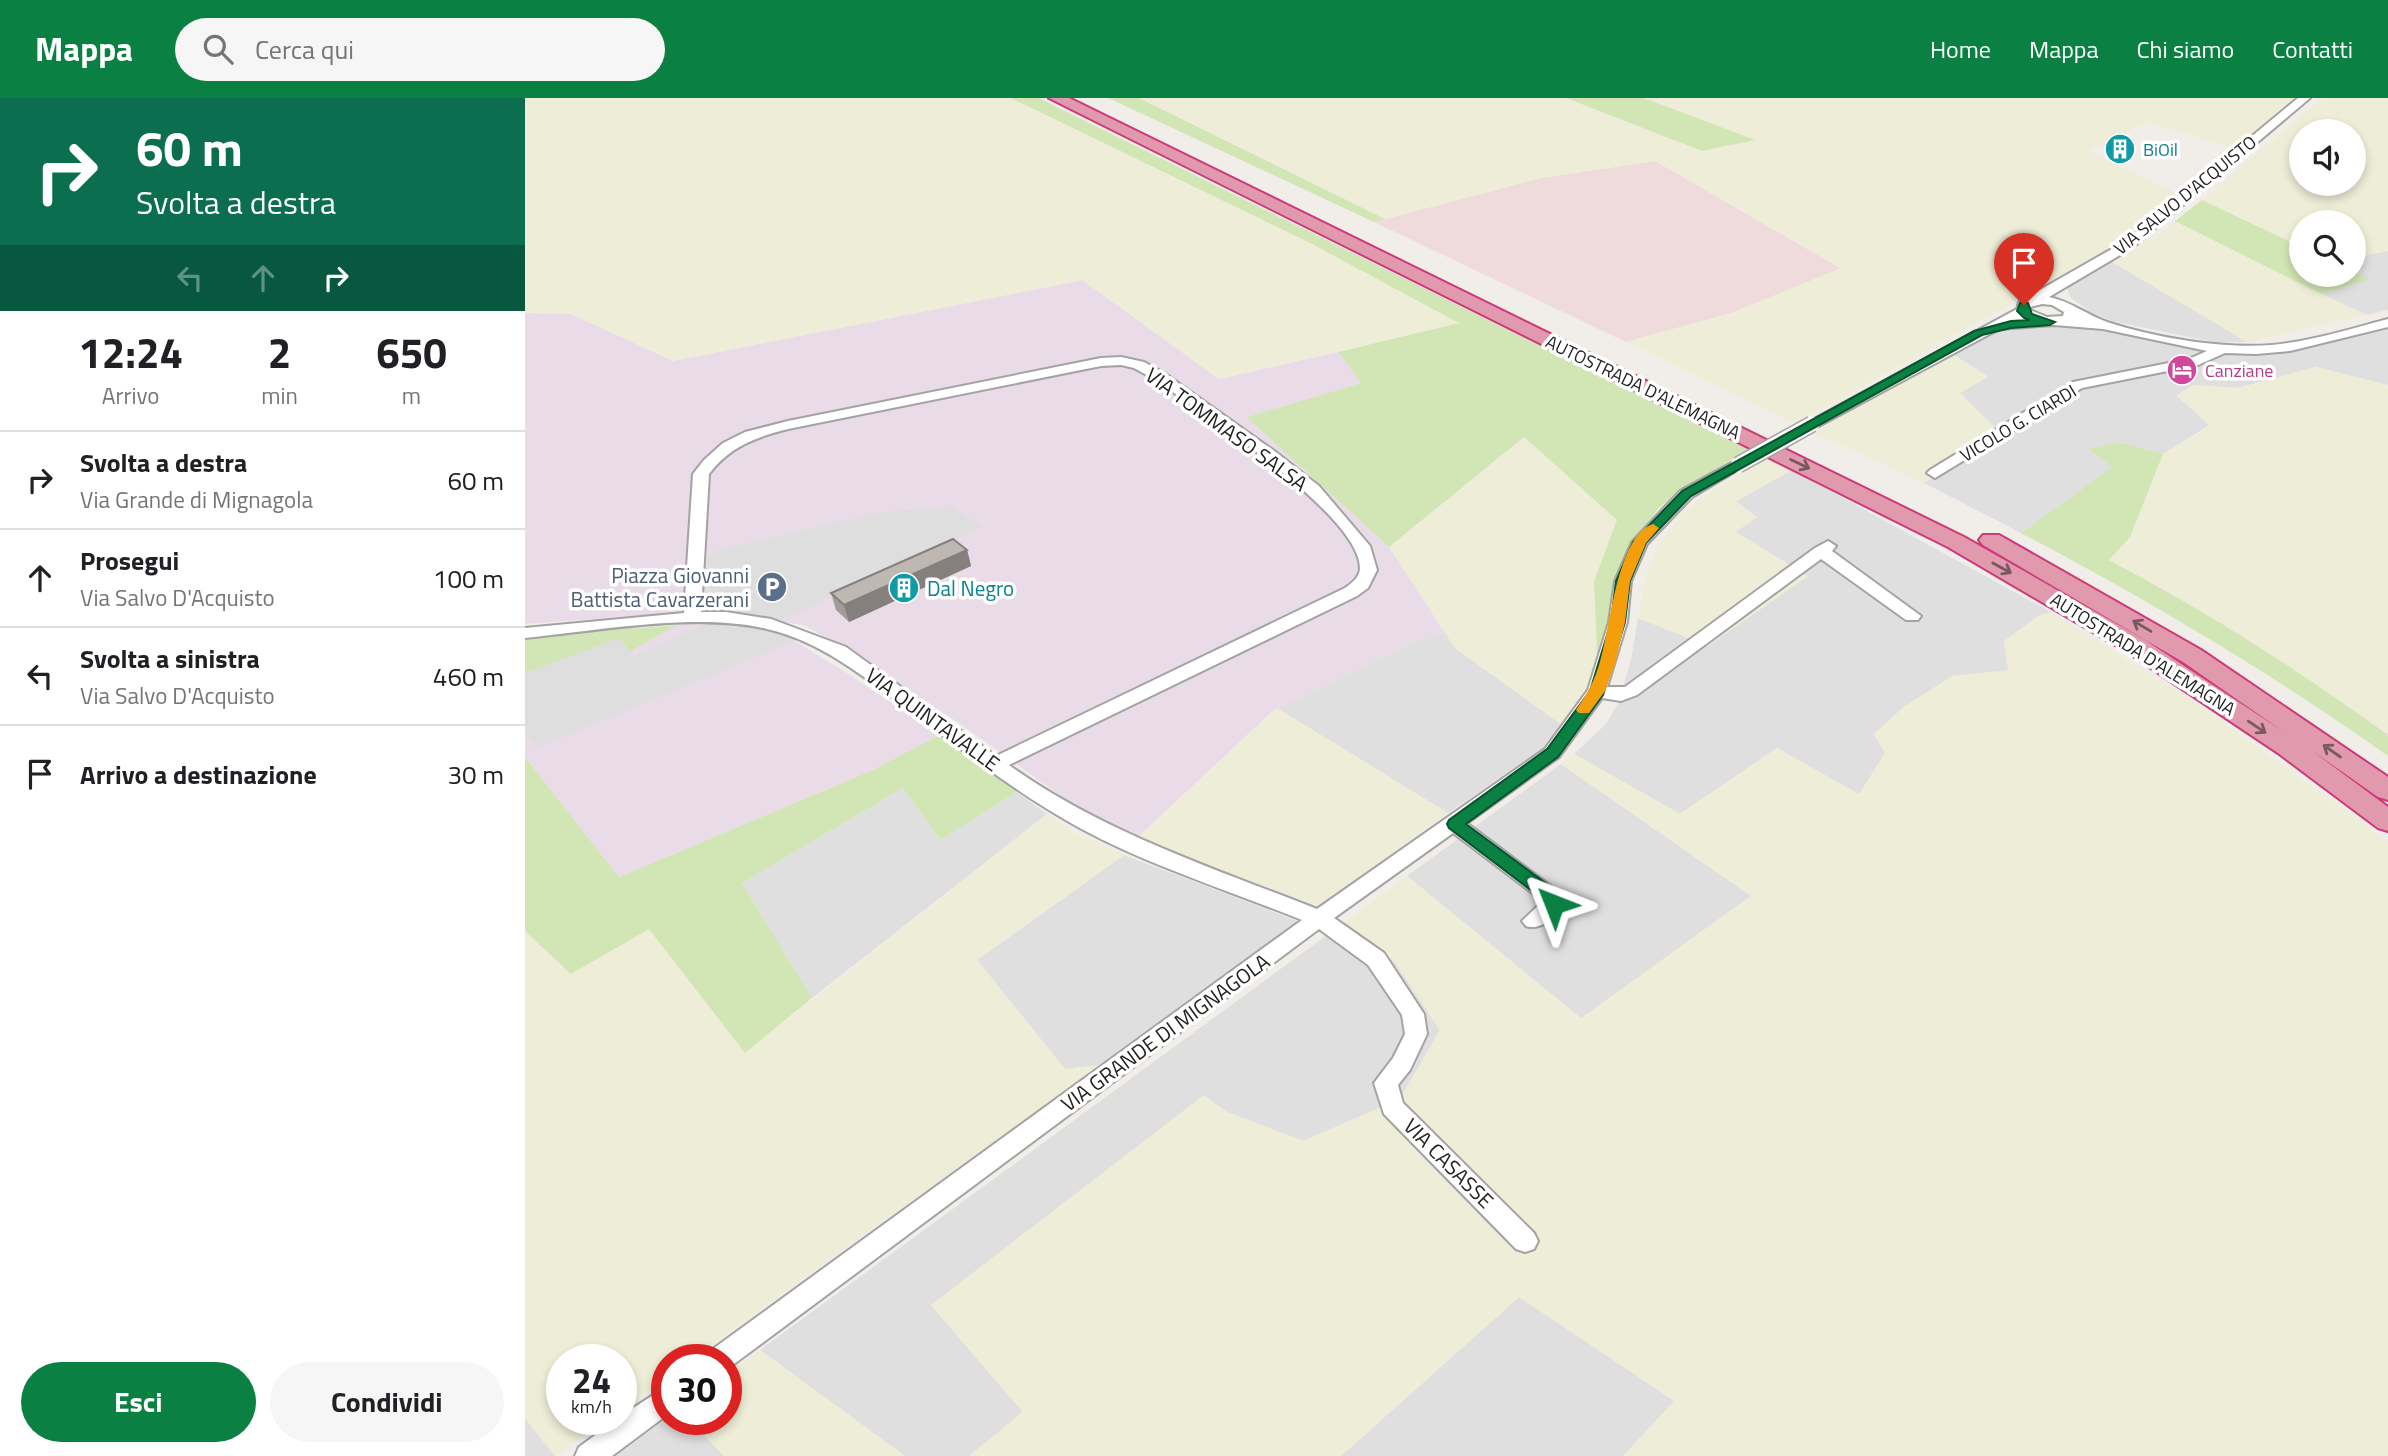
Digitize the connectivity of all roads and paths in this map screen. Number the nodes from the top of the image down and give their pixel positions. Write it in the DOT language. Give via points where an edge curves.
graph roads {
  1 [pos="1057,98"];
  2 [pos="1085,98"];
  3 [pos="2305,98"];
  4 [pos="2059,283"];
  5 [pos="2035,300"];
  6 [pos="2067,308"];
  7 [pos="2023,311"];
  8 [pos="2054,322"];
  9 [pos="2388,323"];
  10 [pos="2103,325"];
  11 [pos="1978,333"];
  12 [pos="2224,348"];
  13 [pos="1935,473"];
  14 [pos="1912,616"];
  15 [pos="692,617"];
  16 [pos="525,633"];
  17 [pos="1597,691"];
  18 [pos="995,764"];
  19 [pos="2388,790"];
  20 [pos="2388,821"];
  21 [pos="1455,824"];
  22 [pos="1319,918"];
  23 [pos="1533,920"];
  24 [pos="1525,1241"];
  25 [pos="741,1344"];
  26 [pos="651,1411"];
  27 [pos="589,1456"];
  1 -- 20 [label="highway, AUTOSTRADA D'ALEMAGNA, one-way" via="1956,542 2136,646 2288,747"];
  19 -- 2 [label="highway, AUTOSTRADA D'ALEMAGNA, one-way" via="2192,656 2027,559"];
  3 -- 4 [label="street, VIA SALVO D'ACQUISTO" via="2127,246"];
  4 -- 5 [label="street, VIA SALVO D'ACQUISTO"];
  4 -- 6 [label="street" via="2055,294"];
  5 -- 6 [label="street"];
  5 -- 7 [label="street, VIA SALVO D'ACQUISTO" via="2024,305"];
  6 -- 8 [label="street" via="2068,319"];
  6 -- 10 [label="street"];
  7 -- 8 [label="street"];
  7 -- 11 [label="street, VIA SALVO D'ACQUISTO"];
  8 -- 10 [label="street"];
  8 -- 11 [label="street, VIA SALVO D'ACQUISTO"];
  9 -- 12 [label="street" via="2280,348"];
  10 -- 12 [label="street"];
  11 -- 17 [label="street, VIA SALVO D'ACQUISTO, bridge" via="1686,494 1640,542 1623,581 1618,622"];
  12 -- 13 [label="street, VICOLO G. CIARDI" via="2193,362 2078,385"];
  14 -- 17 [label="street" via="1824,549 1631,691 1621,695"];
  15 -- 16 [label="street, VIA QUINTAVALLE"];
  15 -- 18 [label="street, VIA QUINTAVALLE" via="771,624 840,651"];
  15 -- 18 [label="street, VIA TOMMASO SALSA" via="701,474 728,445 750,433 1101,362 1139,365 1191,398 1313,489 1364,549 1369,570 1351,592"];
  17 -- 21 [label="street, VIA GRANDE DI MIGNAGOLA" via="1552,753"];
  18 -- 22 [label="street, VIA QUINTAVALLE" via="1071,814 1120,839"];
  21 -- 22 [label="street, VIA GRANDE DI MIGNAGOLA"];
  21 -- 23 [label="street" via="1553,898 1554,904"];
  22 -- 24 [label="street, VIA CASASSE" via="1376,959 1413,1014 1416,1034 1402,1064 1386,1083 1392,1107"];
  22 -- 25 [label="street, VIA GRANDE DI MIGNAGOLA"];
  26 -- 27 [label="street"];
}
